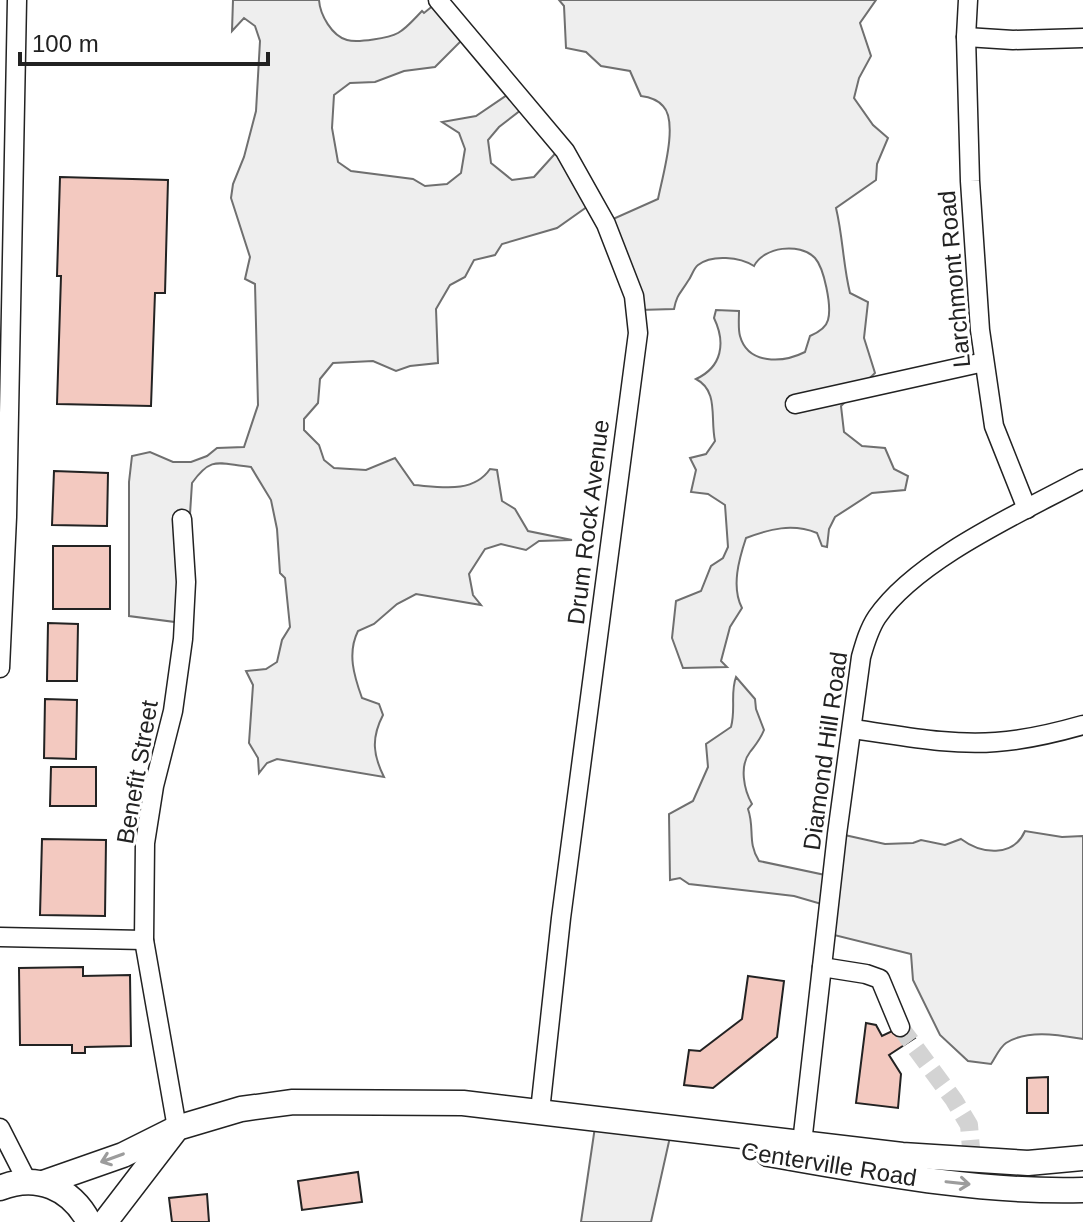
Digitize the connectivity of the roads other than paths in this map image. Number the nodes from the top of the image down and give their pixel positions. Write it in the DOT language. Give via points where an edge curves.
graph roads {
  1 [pos="17,0"];
  2 [pos="438,0"];
  3 [pos="968,0"];
  4 [pos="966,37"];
  5 [pos="1083,38"];
  6 [pos="5,355"];
  7 [pos="984,362"];
  8 [pos="795,404"];
  9 [pos="1083,479"];
  10 [pos="1027,509"];
  11 [pos="182,519"];
  12 [pos="0,668"];
  13 [pos="1083,725"];
  14 [pos="852,729"];
  15 [pos="0,937"];
  16 [pos="144,940"];
  17 [pos="822,967"];
  18 [pos="900,1027"];
  19 [pos="540,1111"];
  20 [pos="0,1128"];
  21 [pos="177,1128"];
  22 [pos="801,1151"];
  23 [pos="1083,1158"];
  24 [pos="35,1182"];
  25 [pos="0,1188"];
  26 [pos="1083,1190"];
  27 [pos="89,1222"];
  28 [pos="105,1222"];
  1 -- 6 [label="street"];
  2 -- 19 [label="street, Drum Rock Avenue" via="565,151 606,224 634,296 638,333"];
  3 -- 4 [label="street, Larchmont Road"];
  4 -- 5 [label="street"];
  4 -- 7 [label="street, Larchmont Road"];
  6 -- 12 [label="street" via="7,517"];
  7 -- 8 [label="street"];
  7 -- 10 [label="street, Larchmont Road" via="994,426"];
  9 -- 10 [label="street, Diamond Hill Road"];
  10 -- 14 [label="street, Diamond Hill Road" via="941,557 893,596 867,635"];
  11 -- 16 [label="street, Benefit Street" via="183,639 145,843"];
  13 -- 14 [label="street" via="995,742"];
  14 -- 17 [label="street, Diamond Hill Road"];
  15 -- 16 [label="street"];
  16 -- 21 [label="street, Benefit Street"];
  17 -- 18 [label="street" via="880,979"];
  17 -- 22 [label="street, Diamond Hill Road"];
  19 -- 21 [label="main road, Centerville Road" via="421,1101 293,1102 241,1109"];
  19 -- 22 [label="main road, Centerville Road"];
  20 -- 24 [label="street"];
  21 -- 24 [label="main road, Centerville Road, one-way" via="123,1155"];
  21 -- 28 [label="main road"];
  22 -- 23 [label="main road, Centerville Road" via="1028,1163"];
  22 -- 26 [label="main road, Centerville Road, one-way" via="910,1177"];
  24 -- 25 [label="main road, Centerville Road"];
  24 -- 27 [label="main road" via="64,1191"];
}
